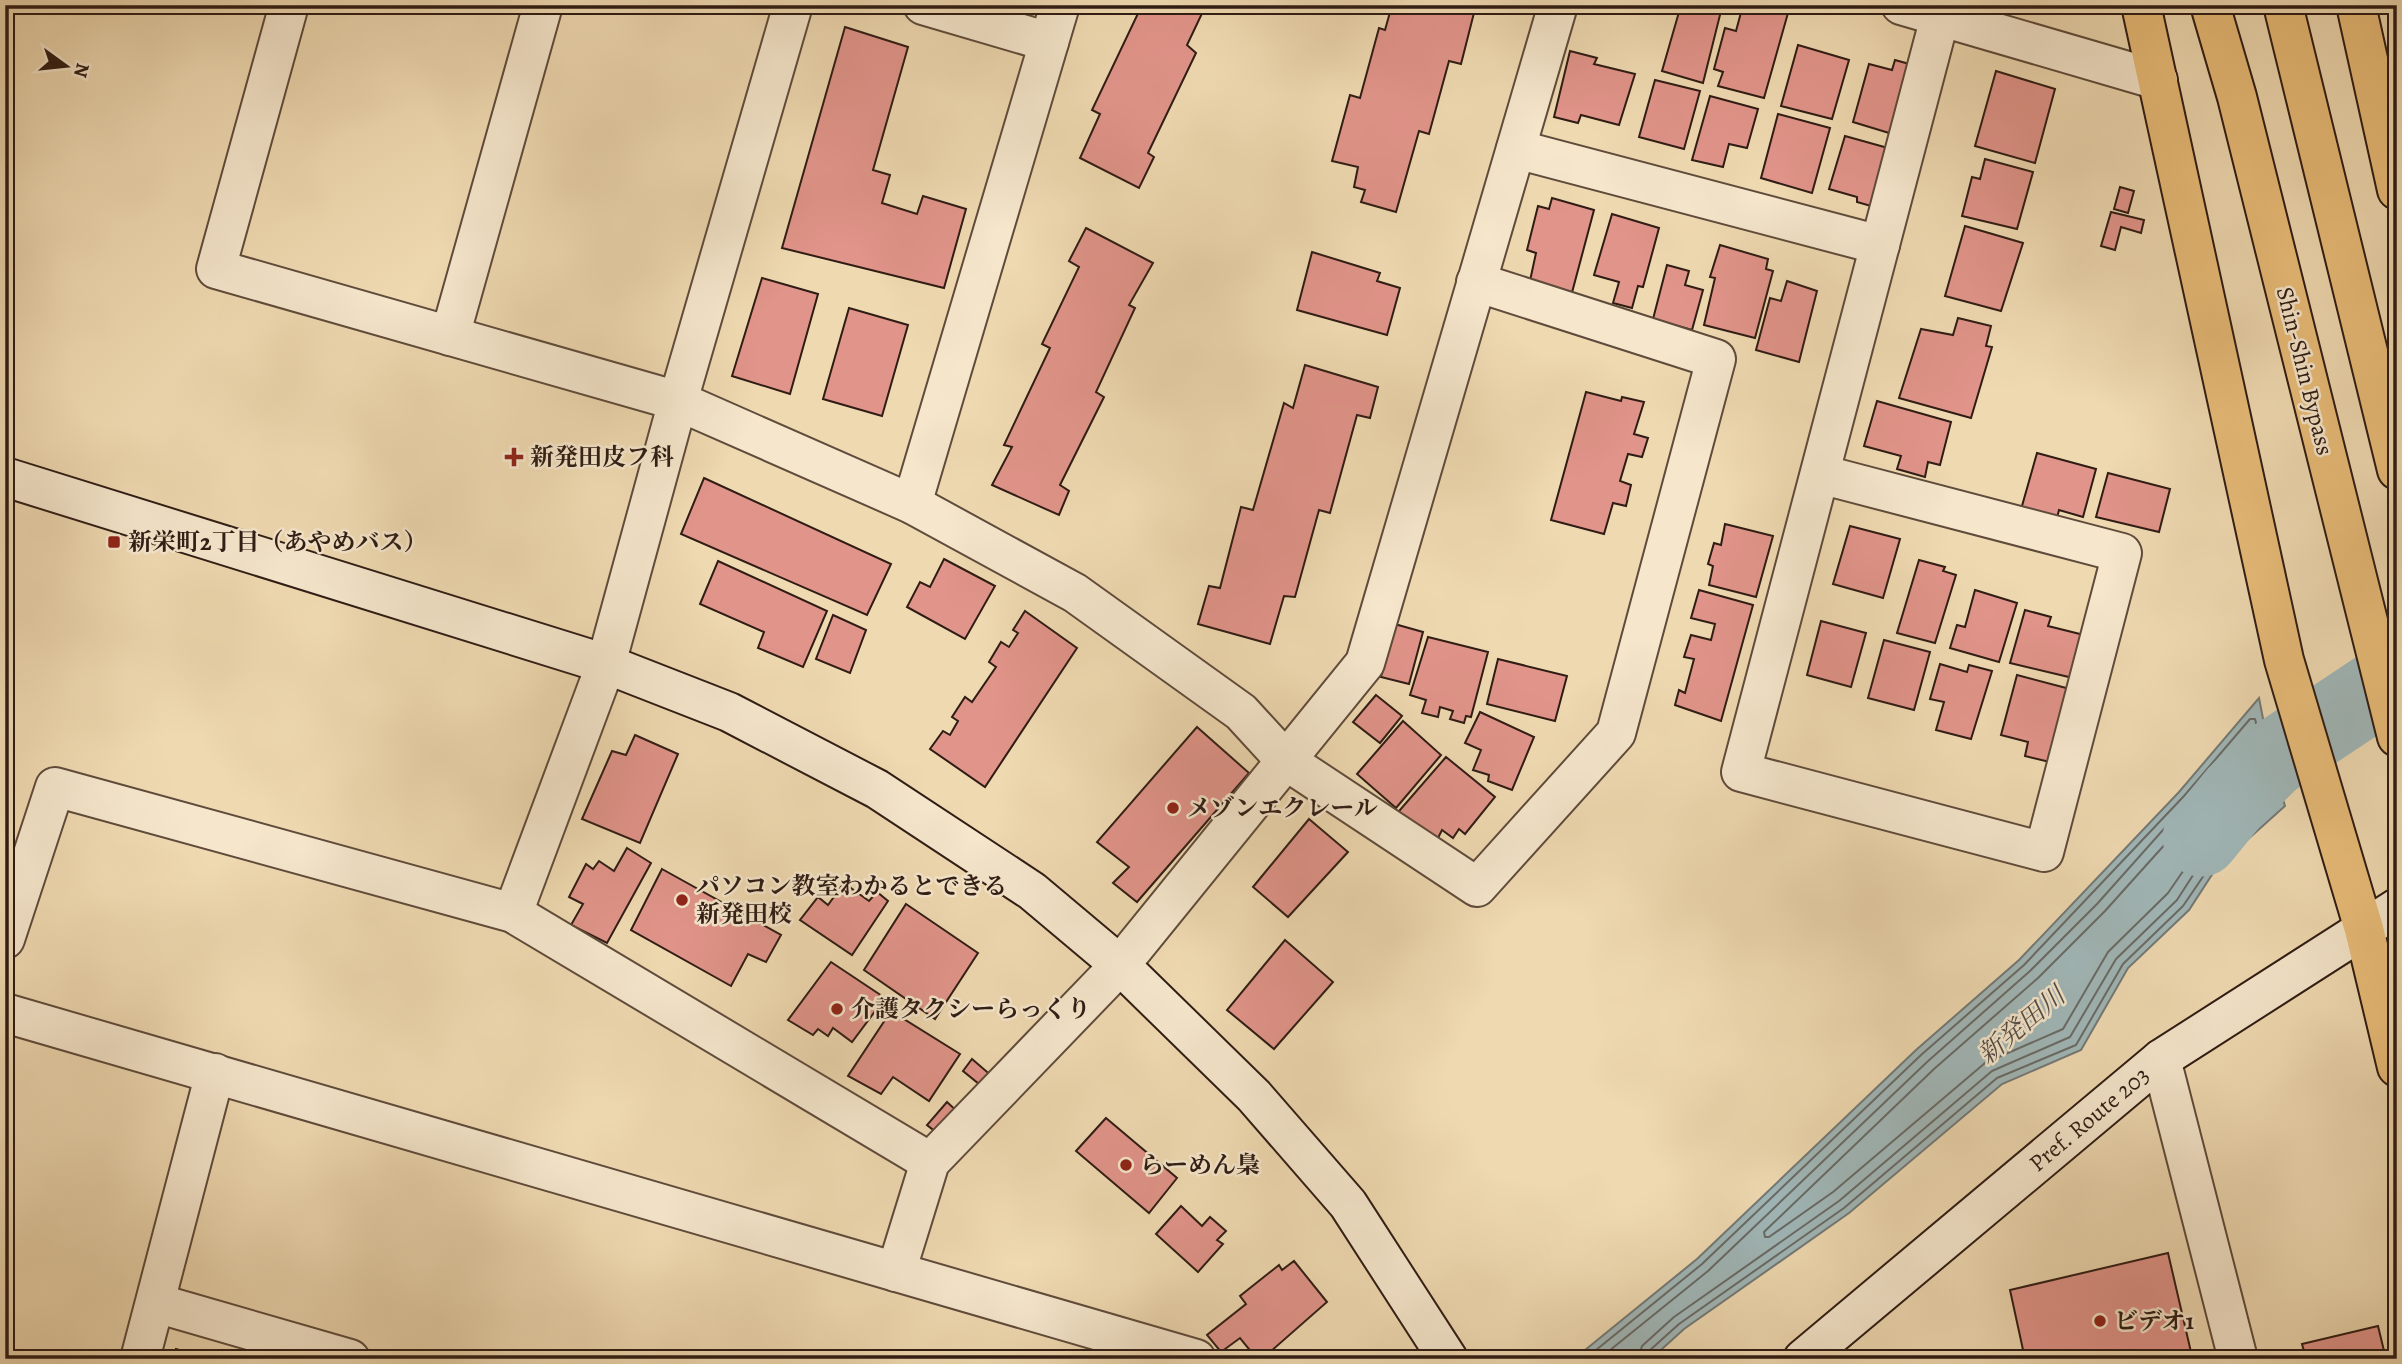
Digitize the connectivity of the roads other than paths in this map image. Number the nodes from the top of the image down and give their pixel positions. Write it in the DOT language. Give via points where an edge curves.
graph roads {
  1 [pos="289,5"];
  2 [pos="543,5"];
  3 [pos="793,5"];
  4 [pos="923,5"];
  5 [pos="1060,5"];
  6 [pos="1558,5"];
  7 [pos="1901,5"];
  8 [pos="2141,5"];
  9 [pos="2210,5"];
  10 [pos="2283,5"];
  11 [pos="2356,5"];
  12 [pos="1940,17"];
  13 [pos="1049,42"];
  14 [pos="2158,80"];
  15 [pos="1516,149"];
  16 [pos="2397,190"];
  17 [pos="1880,245"];
  18 [pos="1476,282"];
  19 [pos="450,336"];
  20 [pos="678,401"];
  21 [pos="2397,470"];
  22 [pos="1820,474"];
  23 [pos="5,477"];
  24 [pos="912,505"];
  25 [pos="607,664"];
  26 [pos="2397,737"];
  27 [pos="1285,760"];
  28 [pos="2397,908"];
  29 [pos="513,913"];
  30 [pos="2364,929"];
  31 [pos="5,939"];
  32 [pos="1120,965"];
  33 [pos="5,1013"];
  34 [pos="2161,1059"];
  35 [pos="2397,1067"];
  36 [pos="215,1073"];
  37 [pos="930,1163"];
  38 [pos="896,1272"];
  39 [pos="156,1303"];
  40 [pos="1188,1358"];
  41 [pos="140,1359"];
  42 [pos="350,1359"];
  43 [pos="1448,1359"];
  44 [pos="1803,1359"];
  45 [pos="2238,1359"];
  1 -- 19 [label="street" via="216,269"];
  2 -- 19 [label="street"];
  3 -- 20 [label="street"];
  4 -- 13 [label="street"];
  5 -- 13 [label="street"];
  6 -- 15 [label="street"];
  7 -- 12 [label="street"];
  8 -- 14 [label="highway"];
  9 -- 26 [label="highway, Shin-Shin Bypass"];
  10 -- 21 [label="highway"];
  11 -- 16 [label="highway"];
  12 -- 14 [label="street"];
  12 -- 17 [label="street"];
  13 -- 24 [label="street"];
  14 -- 30 [label="highway" via="2284,660"];
  15 -- 17 [label="street"];
  15 -- 18 [label="street"];
  17 -- 22 [label="street"];
  18 -- 27 [label="street" via="1365,663"];
  18 -- 27 [label="street" via="1716,359 1616,733 1477,887"];
  19 -- 20 [label="street"];
  20 -- 24 [label="street"];
  20 -- 25 [label="street"];
  22 -- 22 [label="street" via="1741,772 2044,852 2122,553"];
  23 -- 25 [label="street"];
  24 -- 27 [label="street" via="1075,593 1241,712"];
  25 -- 29 [label="street"];
  25 -- 32 [label="street" via="729,712 877,789 1032,891"];
  27 -- 32 [label="street"];
  28 -- 30 [label="street, Pref. Route 203"];
  29 -- 31 [label="street" via="55,787"];
  29 -- 37 [label="street"];
  30 -- 34 [label="street, Pref. Route 203"];
  30 -- 35 [label="highway"];
  32 -- 37 [label="street"];
  32 -- 43 [label="street" via="1254,1096 1348,1204"];
  33 -- 36 [label="street"];
  34 -- 44 [label="street, Pref. Route 203"];
  34 -- 45 [label="street"];
  36 -- 38 [label="street"];
  36 -- 39 [label="street"];
  37 -- 38 [label="street"];
  38 -- 40 [label="street"];
  39 -- 41 [label="street"];
  39 -- 42 [label="street"];
}
